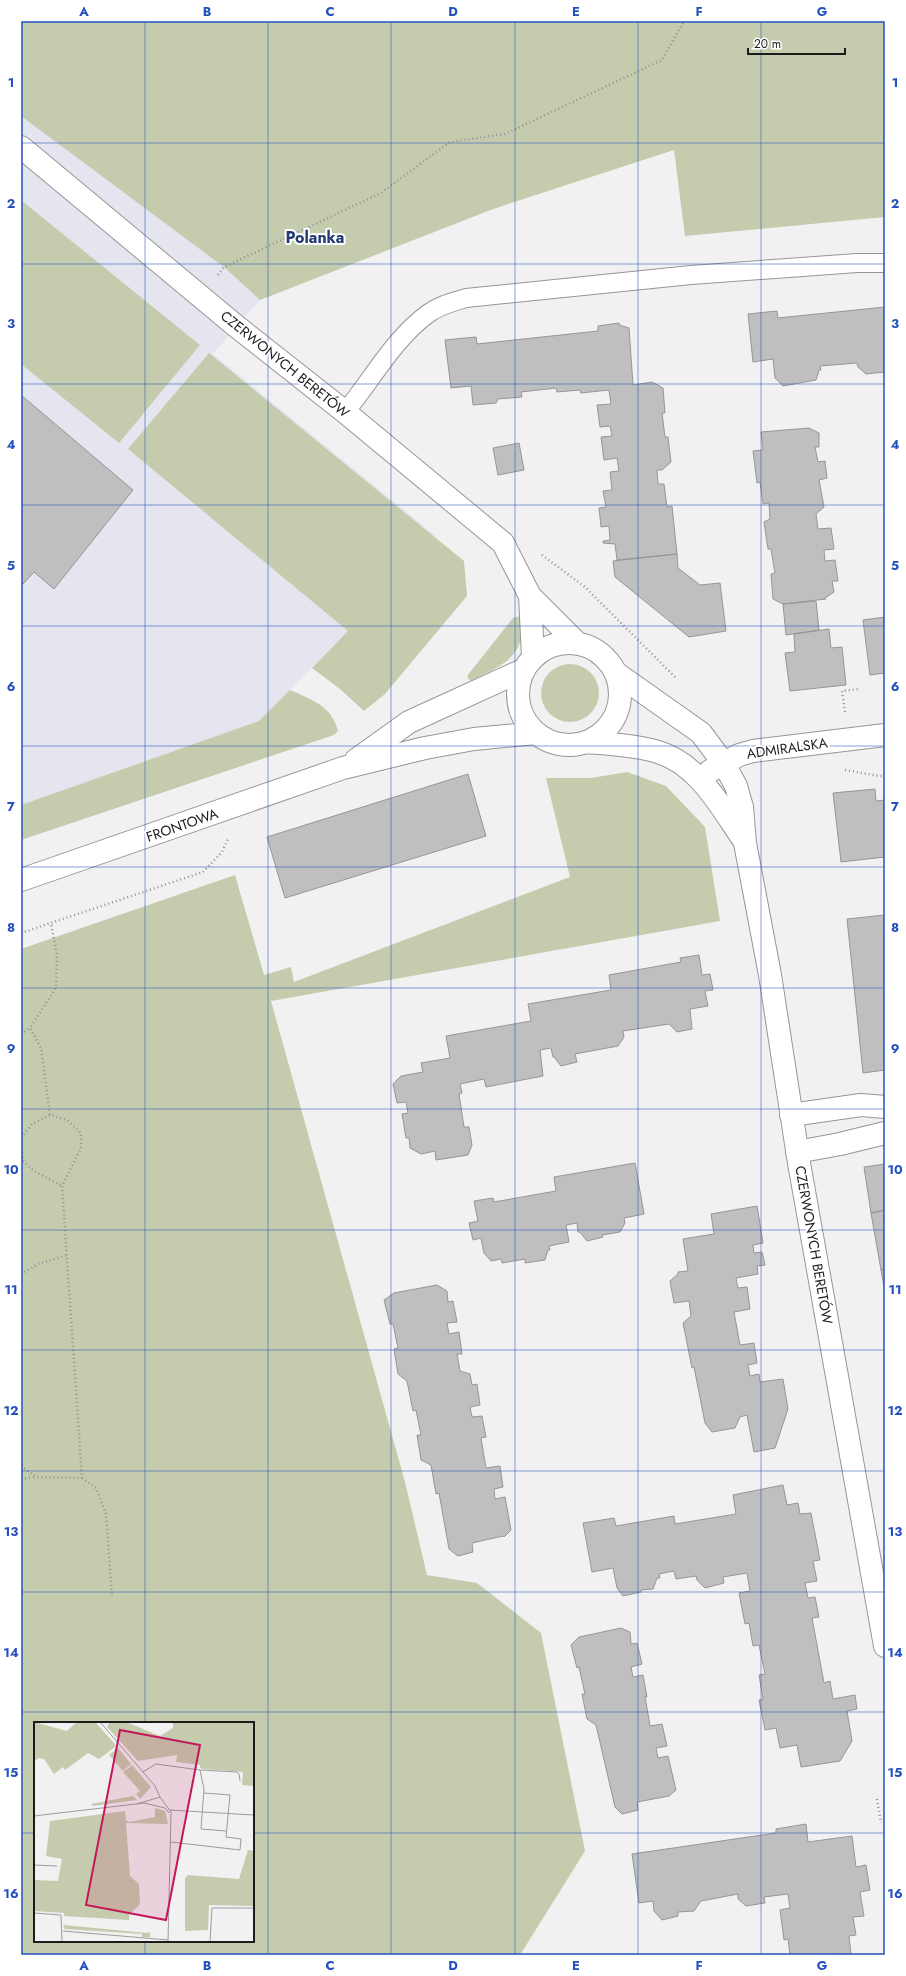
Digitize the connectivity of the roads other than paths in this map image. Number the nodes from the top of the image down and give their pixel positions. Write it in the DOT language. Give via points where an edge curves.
graph roads {
  1 [pos="21,147"];
  2 [pos="885,263"];
  3 [pos="345,412"];
  4 [pos="530,596"];
  5 [pos="578,644"];
  6 [pos="528,664"];
  7 [pos="616,673"];
  8 [pos="536,733"];
  9 [pos="885,735"];
  10 [pos="585,742"];
  11 [pos="724,764"];
  12 [pos="343,768"];
  13 [pos="694,774"];
  14 [pos="745,843"];
  15 [pos="21,880"];
  16 [pos="885,1107"];
  17 [pos="792,1115"];
  18 [pos="885,1133"];
  19 [pos="797,1152"];
  20 [pos="885,1646"];
  1 -- 3 [label="street, CZERWONYCH BERETÓW" via="236,326"];
  2 -- 3 [label="lane" via="691,275 466,298 429,313 407,333"];
  3 -- 4 [label="street, CZERWONYCH BERETÓW" via="503,543"];
  4 -- 5 [label="street, CZERWONYCH BERETÓW"];
  4 -- 6 [label="street, CZERWONYCH BERETÓW"];
  5 -- 6 [label="street" via="556,644 546,648"];
  5 -- 7 [label="street" via="594,649 607,659"];
  6 -- 8 [label="street" via="518,686 518,703 524,720"];
  6 -- 12 [label="street, FRONTOWA" via="410,722"];
  7 -- 10 [label="street" via="620,688 619,705 612,721 601,734"];
  7 -- 11 [label="street, CZERWONYCH BERETÓW" via="701,734"];
  8 -- 10 [label="street" via="551,742 568,745"];
  8 -- 12 [label="street, FRONTOWA" via="474,738"];
  9 -- 11 [label="street, ADMIRALSKA" via="753,750"];
  10 -- 13 [label="street, CZERWONYCH BERETÓW" via="657,751 673,758"];
  11 -- 13 [label="street, ADMIRALSKA" via="710,772"];
  11 -- 14 [label="street, CZERWONYCH BERETÓW" via="736,786 742,807"];
  12 -- 15 [label="street, FRONTOWA"];
  13 -- 14 [label="street, CZERWONYCH BERETÓW" via="710,791"];
  14 -- 17 [label="street, CZERWONYCH BERETÓW" via="770,975"];
  16 -- 17 [label="street" via="861,1105"];
  17 -- 19 [label="street, CZERWONYCH BERETÓW"];
  18 -- 19 [label="street"];
  19 -- 20 [label="street, CZERWONYCH BERETÓW"];
}
